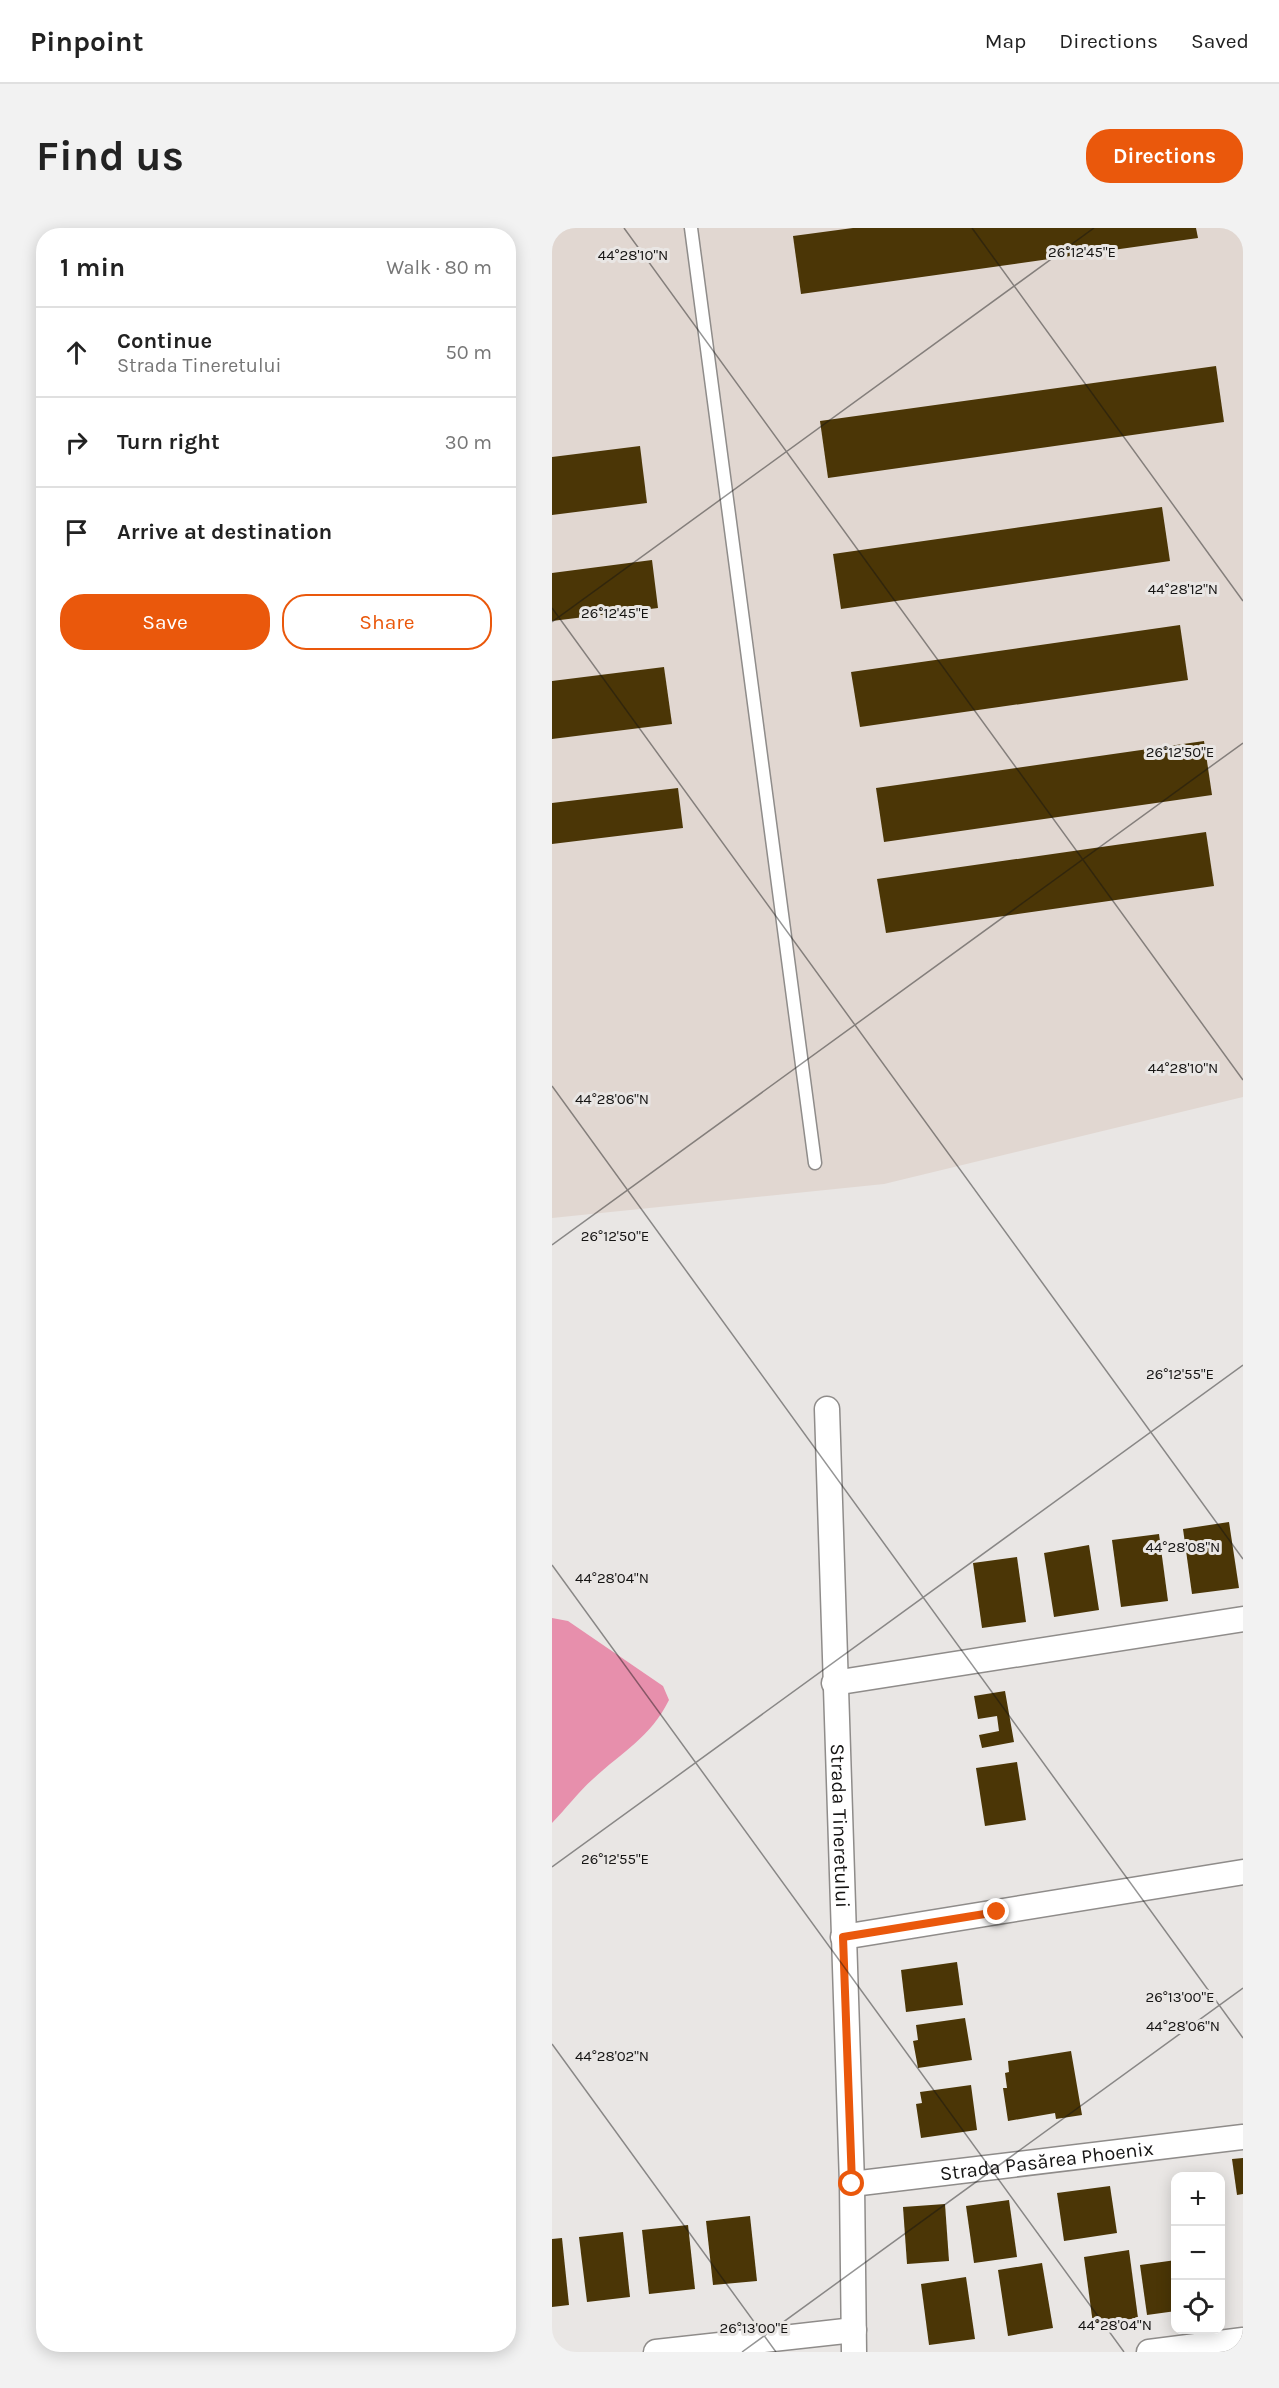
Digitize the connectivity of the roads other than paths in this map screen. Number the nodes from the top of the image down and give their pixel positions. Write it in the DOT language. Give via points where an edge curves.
graph roads {
  1 [pos="691,228"];
  2 [pos="814,1163"];
  3 [pos="827,1409"];
  4 [pos="1243,1619"];
  5 [pos="834,1683"];
  6 [pos="1243,1872"];
  7 [pos="843,1937"];
  8 [pos="1243,2137"];
  9 [pos="852,2184"];
  10 [pos="1243,2340"];
  11 [pos="854,2341"];
  12 [pos="656,2352"];
  13 [pos="1149,2352"];
  1 -- 2 [label="lane"];
  3 -- 5 [label="street, Strada Tineretului"];
  4 -- 5 [label="street"];
  5 -- 7 [label="street, Strada Tineretului"];
  6 -- 7 [label="street"];
  7 -- 9 [label="street, Strada Tineretului"];
  8 -- 9 [label="street, Strada Pasărea Phoenix"];
  9 -- 11 [label="street, Strada Tineretului"];
  10 -- 13 [label="street"];
  11 -- 12 [label="street"];
}
